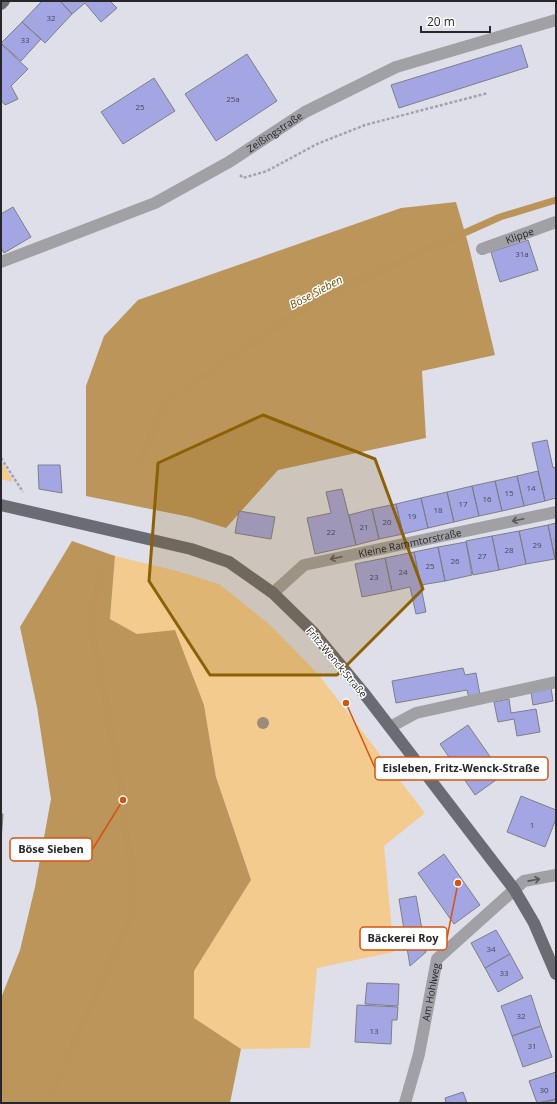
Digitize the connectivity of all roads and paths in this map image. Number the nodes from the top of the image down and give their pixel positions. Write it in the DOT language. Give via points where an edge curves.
graph roads {
  1 [pos="4,1"];
  2 [pos="1,4"];
  3 [pos="556,20"];
  4 [pos="488,93"];
  5 [pos="229,162"];
  6 [pos="556,222"];
  7 [pos="482,249"];
  8 [pos="1,262"];
  9 [pos="1,458"];
  10 [pos="1,505"];
  11 [pos="36,512"];
  12 [pos="556,512"];
  13 [pos="273,593"];
  14 [pos="556,682"];
  15 [pos="390,727"];
  16 [pos="556,875"];
  17 [pos="514,890"];
  18 [pos="556,974"];
  19 [pos="405,1103"];
  1 -- 2 [label="main road"];
  3 -- 5 [label="street, Zeißingstraße" via="396,67 305,112"];
  4 -- 5 [label="path" via="365,125 317,144 267,171 243,178"];
  5 -- 8 [label="street, Zeißingstraße" via="155,203"];
  6 -- 7 [label="street, Klippe"];
  9 -- 11 [label="path"];
  10 -- 11 [label="main road, Fritz-Wenck-Straße"];
  11 -- 13 [label="main road, Fritz-Wenck-Straße" via="229,562"];
  12 -- 13 [label="street, Kleine Rammtorstraße, one-way" via="304,565"];
  13 -- 15 [label="main road, Fritz-Wenck-Straße" via="314,634"];
  14 -- 15 [label="street" via="416,713"];
  15 -- 17 [label="main road, Fritz-Wenck-Straße"];
  17 -- 16 [label="street, Am Hohlweg, one-way" via="524,881"];
  17 -- 18 [label="main road, Fritz-Wenck-Straße" via="534,923"];
  17 -- 19 [label="street, Am Hohlweg" via="437,958 419,1054"];
}
